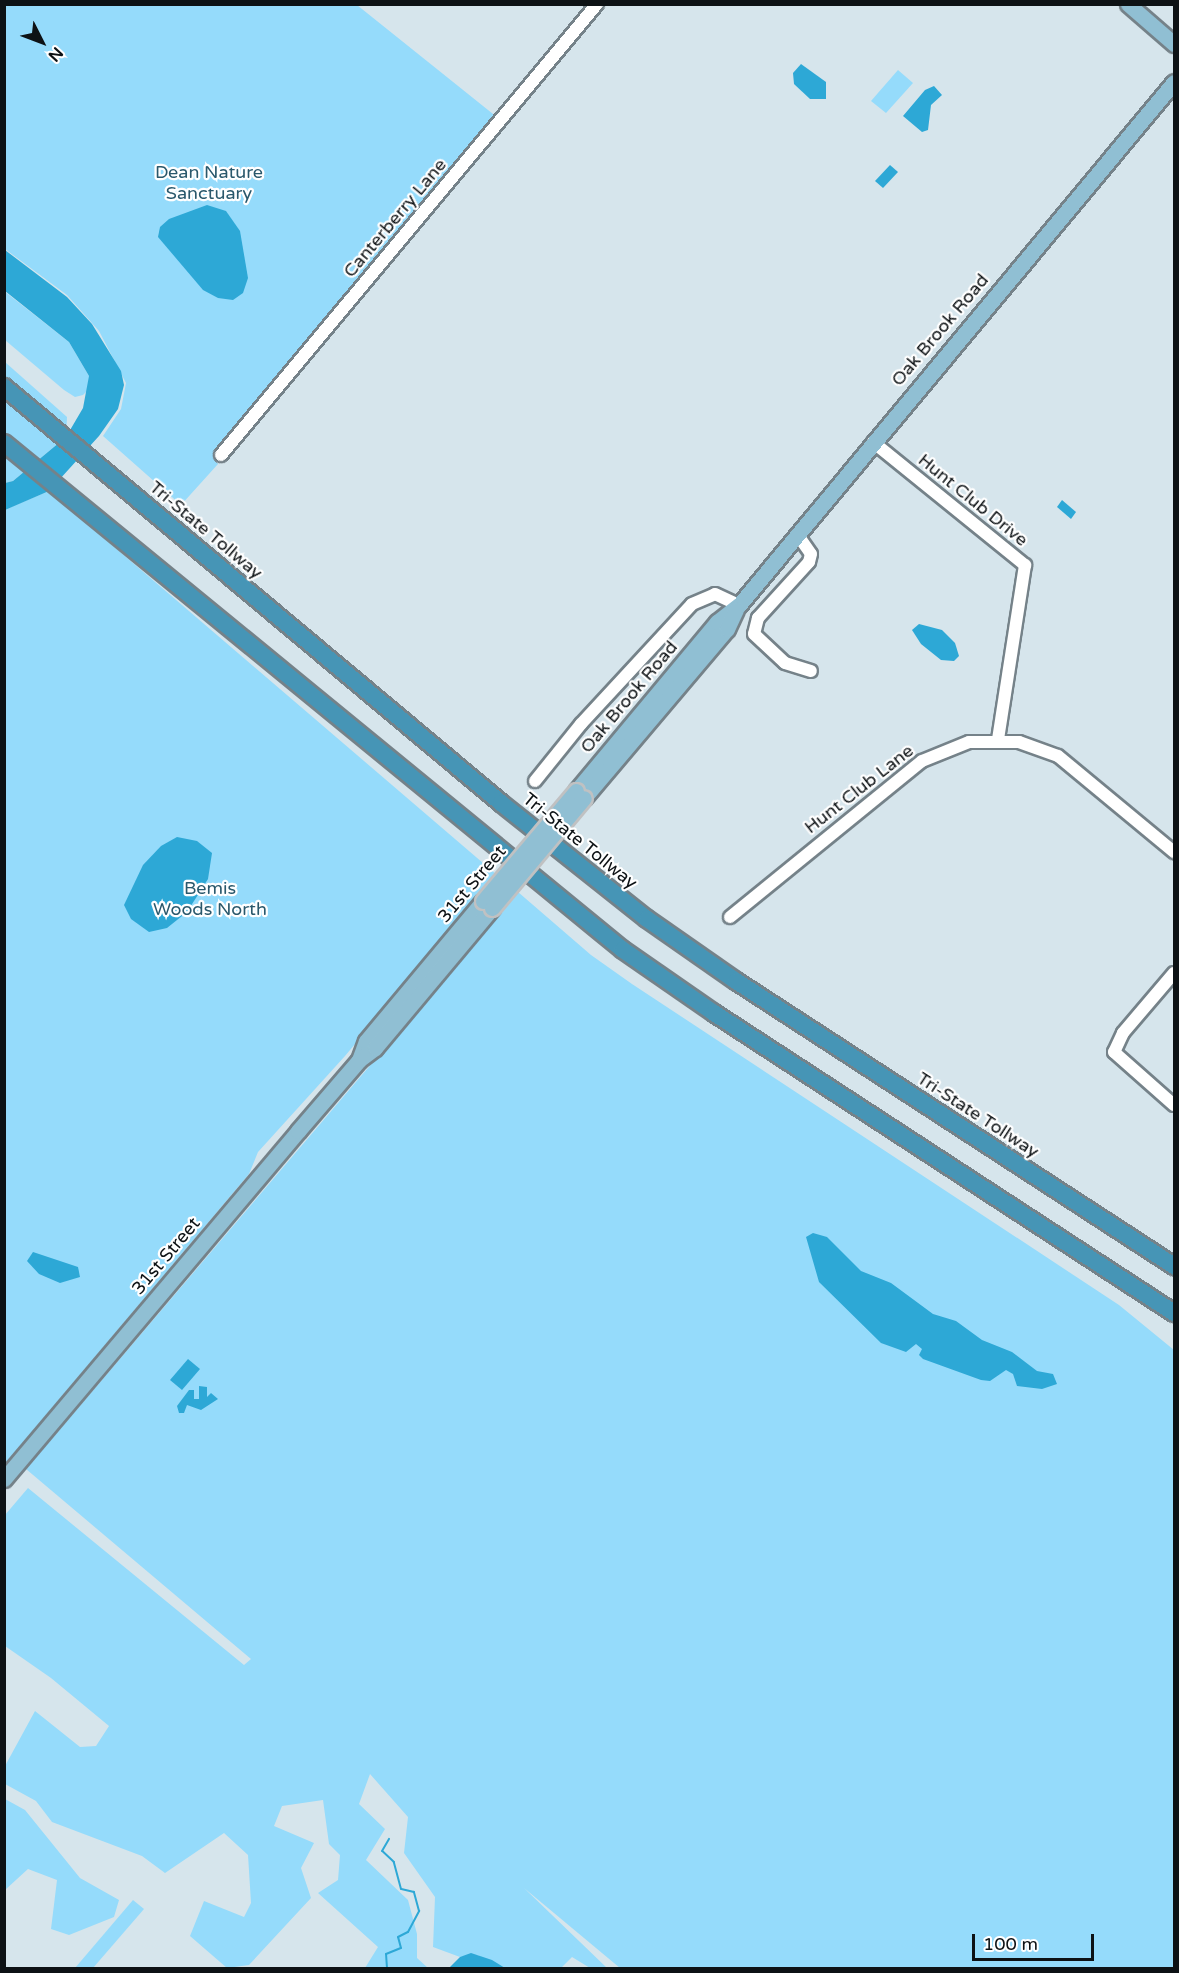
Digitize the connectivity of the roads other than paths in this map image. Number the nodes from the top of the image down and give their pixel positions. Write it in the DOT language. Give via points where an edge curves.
graph roads {
  1 [pos="597,4"];
  2 [pos="1128,4"];
  3 [pos="1174,44"];
  4 [pos="1174,82"];
  5 [pos="4,387"];
  6 [pos="873,442"];
  7 [pos="4,443"];
  8 [pos="221,454"];
  9 [pos="797,534"];
  10 [pos="739,605"];
  11 [pos="812,671"];
  12 [pos="998,740"];
  13 [pos="535,781"];
  14 [pos="580,795"];
  15 [pos="1174,852"];
  16 [pos="730,917"];
  17 [pos="1174,973"];
  18 [pos="1174,1105"];
  19 [pos="1174,1266"];
  20 [pos="1127,1282"];
  21 [pos="1174,1313"];
  22 [pos="1174,1318"];
  23 [pos="4,1479"];
  1 -- 8 [label="street, Canterberry Lane"];
  2 -- 3 [label="main road"];
  4 -- 6 [label="main road, Oak Brook Road"];
  5 -- 19 [label="highway, Tri-State Tollway" via="501,803 647,919"];
  6 -- 9 [label="main road, Oak Brook Road"];
  6 -- 12 [label="street, Hunt Club Drive" via="1025,565"];
  7 -- 20 [label="highway" via="624,950 714,1013"];
  9 -- 10 [label="main road, Oak Brook Road"];
  9 -- 11 [label="street" via="810,554 809,562 758,618 754,634 785,663"];
  10 -- 13 [label="street" via="715,594 692,604 581,724"];
  10 -- 14 [label="main road, Oak Brook Road" via="726,629"];
  12 -- 15 [label="street, Hunt Club Lane" via="1035,746 1066,761"];
  12 -- 16 [label="street, Hunt Club Lane" via="957,745 922,761"];
  14 -- 23 [label="main road, 31st Street, bridge" via="487,905 375,1048 359,1060"];
  17 -- 18 [label="street" via="1123,1033 1114,1052"];
  20 -- 21 [label="highway"];
  20 -- 22 [label="highway"];
}
